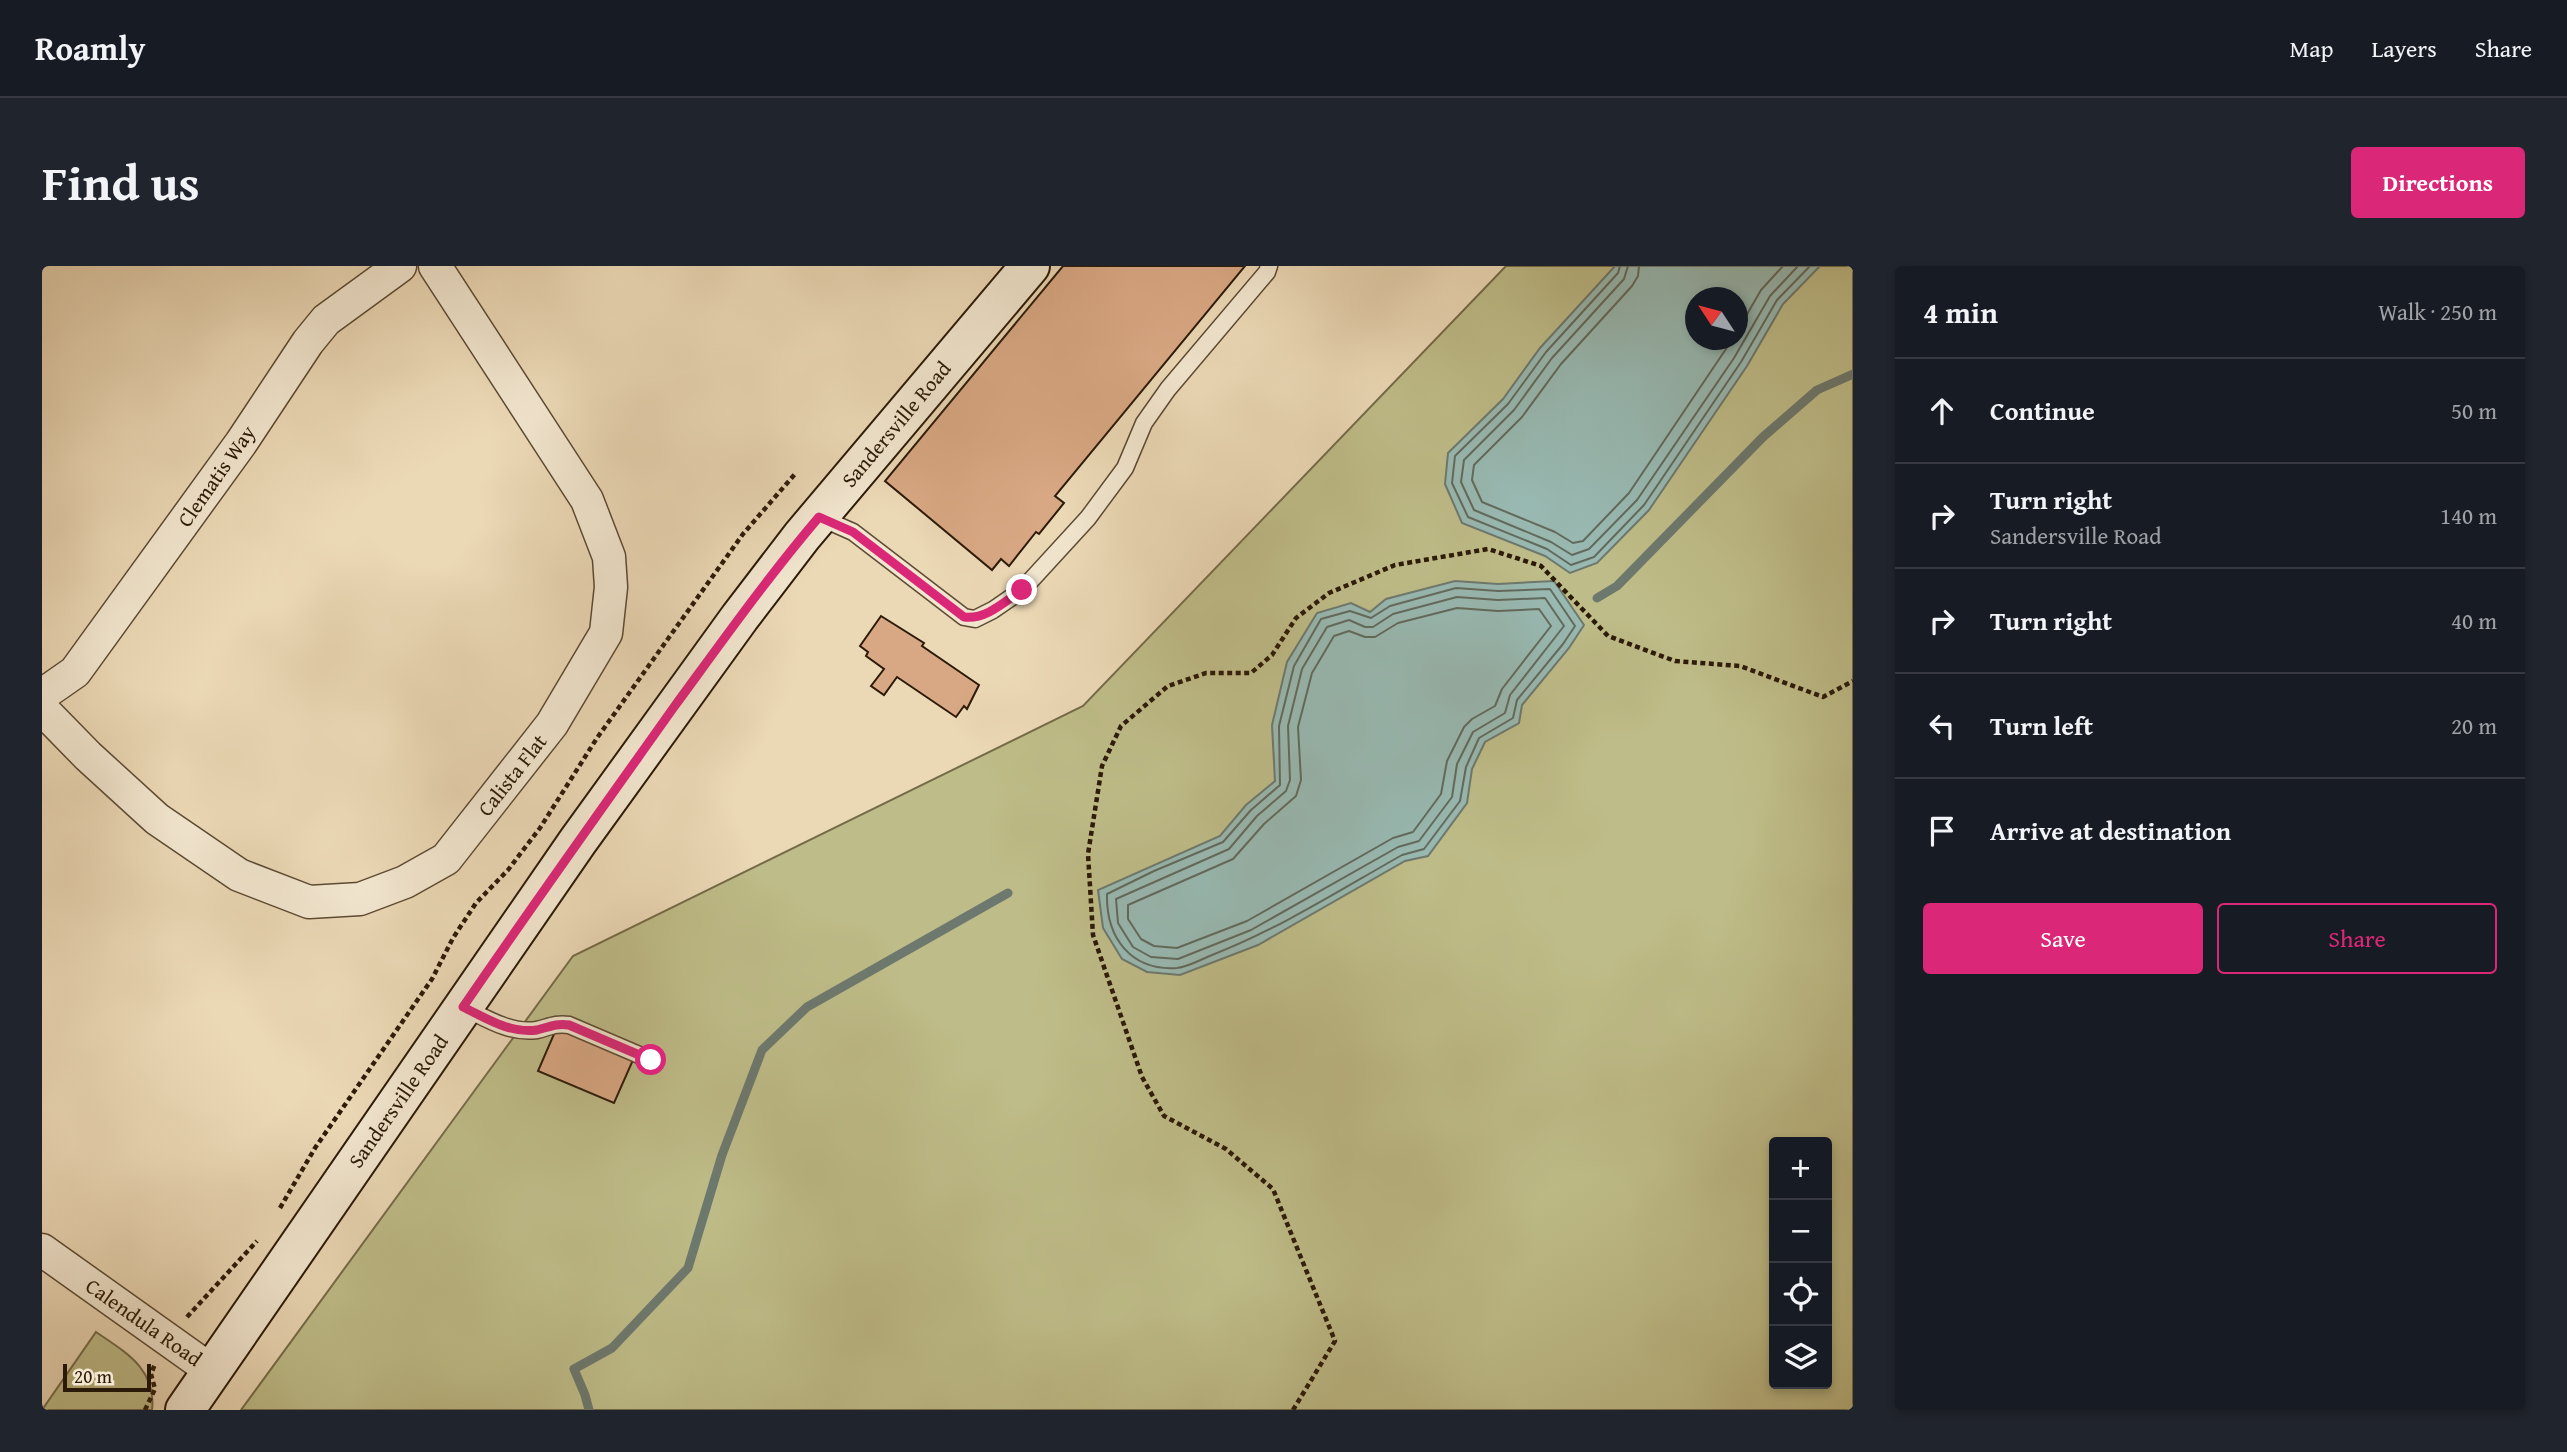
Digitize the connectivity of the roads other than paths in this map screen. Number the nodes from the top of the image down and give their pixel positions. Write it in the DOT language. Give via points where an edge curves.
graph roads {
  1 [pos="400,266"];
  2 [pos="435,266"];
  3 [pos="1030,266"];
  4 [pos="1269,266"];
  5 [pos="819,517"];
  6 [pos="42,695"];
  7 [pos="42,709"];
  8 [pos="463,1007"];
  9 [pos="651,1060"];
  10 [pos="42,1250"];
  11 [pos="212,1371"];
  12 [pos="186,1410"];
  1 -- 6 [label="street, Clematis Way" via="326,320 75,673"];
  2 -- 7 [label="street, Calista Flat" via="587,500 609,557 611,587 606,633 559,713 446,859 405,883 359,899 309,902 239,875 157,819"];
  3 -- 5 [label="street, Sandersville Road"];
  4 -- 5 [label="lane" via="1168,389 1144,423 1125,468 1088,518 1022,590 993,610 975,619 964,617 853,532"];
  5 -- 8 [label="street, Sandersville Road" via="725,637"];
  8 -- 9 [label="lane" via="506,1028 569,1025"];
  8 -- 11 [label="street, Sandersville Road"];
  10 -- 11 [label="street, Calendula Road"];
  11 -- 12 [label="street, Sandersville Road"];
}
